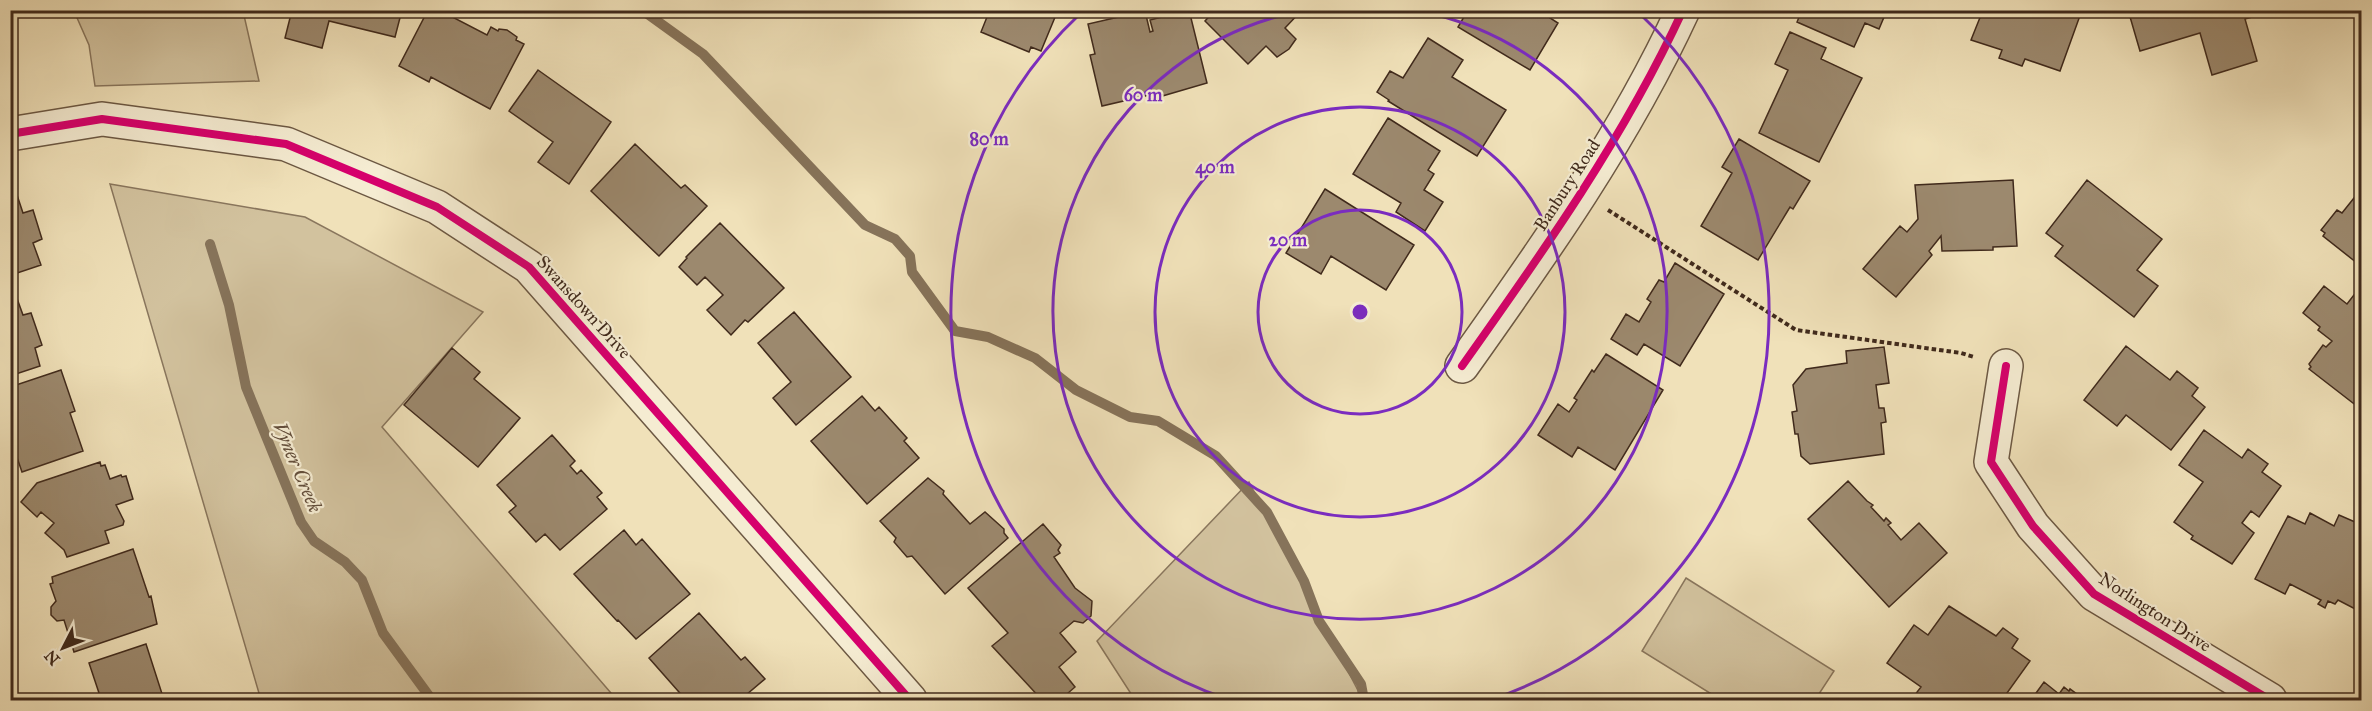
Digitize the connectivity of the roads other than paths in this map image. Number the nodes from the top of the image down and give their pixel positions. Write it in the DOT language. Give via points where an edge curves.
graph roads {
  1 [pos="1683,10"];
  2 [pos="10,134"];
  3 [pos="1462,366"];
  4 [pos="2006,366"];
  5 [pos="910,700"];
  6 [pos="2270,700"];
  1 -- 3 [label="street, Banbury Road" via="1661,58 1582,193"];
  2 -- 5 [label="street, Swansdown Drive" via="102,119 286,144 437,207 529,267"];
  4 -- 6 [label="street, Norlington Drive" via="1991,462 2033,526 2094,594"];
}
